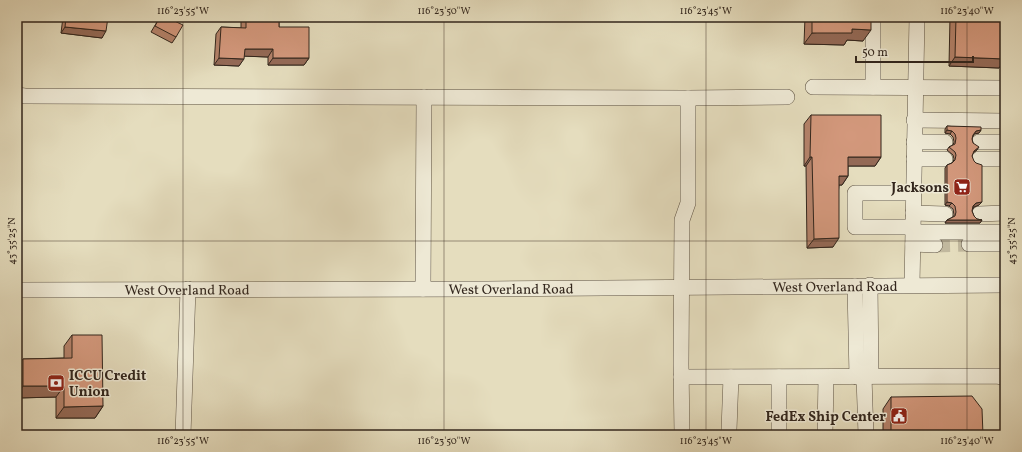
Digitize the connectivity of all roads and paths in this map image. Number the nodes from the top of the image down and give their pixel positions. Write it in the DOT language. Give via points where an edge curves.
graph roads {
  1 [pos="873,17"];
  2 [pos="917,17"];
  3 [pos="813,87"];
  4 [pos="873,87"];
  5 [pos="915,88"];
  6 [pos="1005,88"];
  7 [pos="17,95"];
  8 [pos="424,97"];
  9 [pos="787,97"];
  10 [pos="688,98"];
  11 [pos="914,120"];
  12 [pos="1005,121"];
  13 [pos="914,142"];
  14 [pos="945,142"];
  15 [pos="979,142"];
  16 [pos="1005,142"];
  17 [pos="914,159"];
  18 [pos="945,159"];
  19 [pos="979,159"];
  20 [pos="1005,159"];
  21 [pos="914,193"];
  22 [pos="1005,213"];
  23 [pos="945,214"];
  24 [pos="979,214"];
  25 [pos="913,229"];
  26 [pos="1005,232"];
  27 [pos="969,244"];
  28 [pos="1005,244"];
  29 [pos="935,245"];
  30 [pos="912,285"];
  31 [pos="1005,285"];
  32 [pos="855,286"];
  33 [pos="870,286"];
  34 [pos="682,287"];
  35 [pos="188,289"];
  36 [pos="423,289"];
  37 [pos="17,290"];
  38 [pos="681,377"];
  39 [pos="731,377"];
  40 [pos="779,377"];
  41 [pos="826,377"];
  42 [pos="864,377"];
  43 [pos="1005,378"];
  44 [pos="729,430"];
  45 [pos="183,435"];
  46 [pos="682,435"];
  47 [pos="780,435"];
  48 [pos="825,435"];
  49 [pos="866,435"];
  1 -- 4 [label="street"];
  2 -- 5 [label="street"];
  3 -- 4 [label="street"];
  4 -- 5 [label="street"];
  5 -- 6 [label="street"];
  5 -- 11 [label="street"];
  7 -- 8 [label="street"];
  8 -- 10 [label="street"];
  8 -- 36 [label="street"];
  9 -- 10 [label="street"];
  10 -- 34 [label="street" via="688,203 682,220"];
  11 -- 12 [label="street"];
  11 -- 13 [label="street"];
  13 -- 14 [label="street"];
  13 -- 17 [label="street"];
  15 -- 16 [label="street"];
  17 -- 18 [label="street"];
  17 -- 21 [label="street"];
  19 -- 20 [label="street"];
  21 -- 25 [label="street"];
  21 -- 25 [label="street" via="855,193 855,227"];
  22 -- 24 [label="street"];
  23 -- 25 [label="street"];
  25 -- 26 [label="street"];
  25 -- 29 [label="street"];
  25 -- 30 [label="street"];
  27 -- 28 [label="street"];
  30 -- 31 [label="street, West Overland Road"];
  30 -- 33 [label="street, West Overland Road"];
  32 -- 33 [label="street, West Overland Road"];
  32 -- 34 [label="street, West Overland Road"];
  32 -- 42 [label="street"];
  33 -- 42 [label="street"];
  34 -- 36 [label="street, West Overland Road"];
  34 -- 38 [label="street"];
  35 -- 36 [label="street, West Overland Road"];
  35 -- 37 [label="street, West Overland Road"];
  35 -- 45 [label="street"];
  38 -- 39 [label="street"];
  38 -- 46 [label="street"];
  39 -- 40 [label="street"];
  39 -- 44 [label="street"];
  40 -- 41 [label="street"];
  40 -- 47 [label="street"];
  41 -- 42 [label="street"];
  41 -- 48 [label="street"];
  42 -- 43 [label="street"];
  42 -- 49 [label="street"];
}
